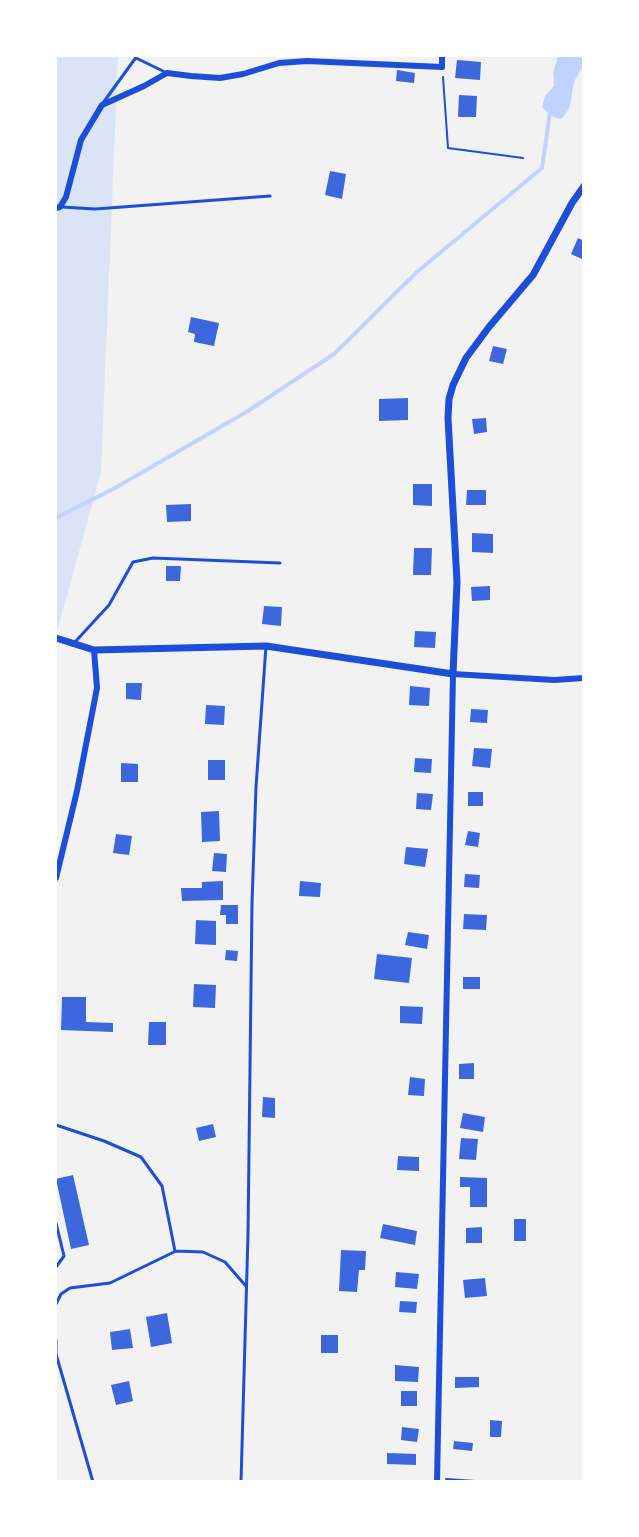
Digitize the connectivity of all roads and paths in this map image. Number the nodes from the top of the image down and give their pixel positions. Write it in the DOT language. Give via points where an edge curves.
graph roads {
  1 [pos="442,56"];
  2 [pos="136,57"];
  3 [pos="442,67"];
  4 [pos="167,73"];
  5 [pos="102,105"];
  6 [pos="523,158"];
  7 [pos="584,186"];
  8 [pos="270,196"];
  9 [pos="58,208"];
  10 [pos="280,564"];
  11 [pos="56,638"];
  12 [pos="74,644"];
  13 [pos="266,646"];
  14 [pos="94,650"];
  15 [pos="453,674"];
  16 [pos="584,678"];
  17 [pos="56,878"];
  18 [pos="56,1125"];
  19 [pos="56,1223"];
  20 [pos="176,1251"];
  21 [pos="56,1267"];
  22 [pos="246,1286"];
  23 [pos="56,1304"];
  24 [pos="56,1340"];
  25 [pos="437,1480"];
  26 [pos="93,1482"];
  27 [pos="242,1482"];
  28 [pos="490,1482"];
  1 -- 3 [label="street"];
  2 -- 4 [label="lane"];
  2 -- 5 [label="lane"];
  3 -- 4 [label="street" via="307,61 279,63 220,78"];
  3 -- 6 [label="path" via="448,148"];
  4 -- 5 [label="street"];
  5 -- 9 [label="street" via="81,140 66,197"];
  7 -- 15 [label="street" via="533,275 466,358 449,399 457,582"];
  8 -- 9 [label="lane" via="95,210"];
  10 -- 12 [label="lane" via="153,558 133,562 109,605"];
  11 -- 12 [label="street"];
  12 -- 14 [label="street"];
  13 -- 14 [label="street"];
  13 -- 15 [label="street"];
  13 -- 22 [label="lane" via="252,903"];
  14 -- 17 [label="street" via="97,688"];
  15 -- 16 [label="street"];
  15 -- 25 [label="street"];
  18 -- 20 [label="lane" via="141,1157 162,1186"];
  19 -- 21 [label="lane" via="64,1256"];
  20 -- 22 [label="lane" via="203,1252 225,1262"];
  20 -- 23 [label="lane" via="110,1283 70,1288"];
  22 -- 27 [label="lane"];
  24 -- 26 [label="lane"];
  25 -- 28 [label="path"];
}
